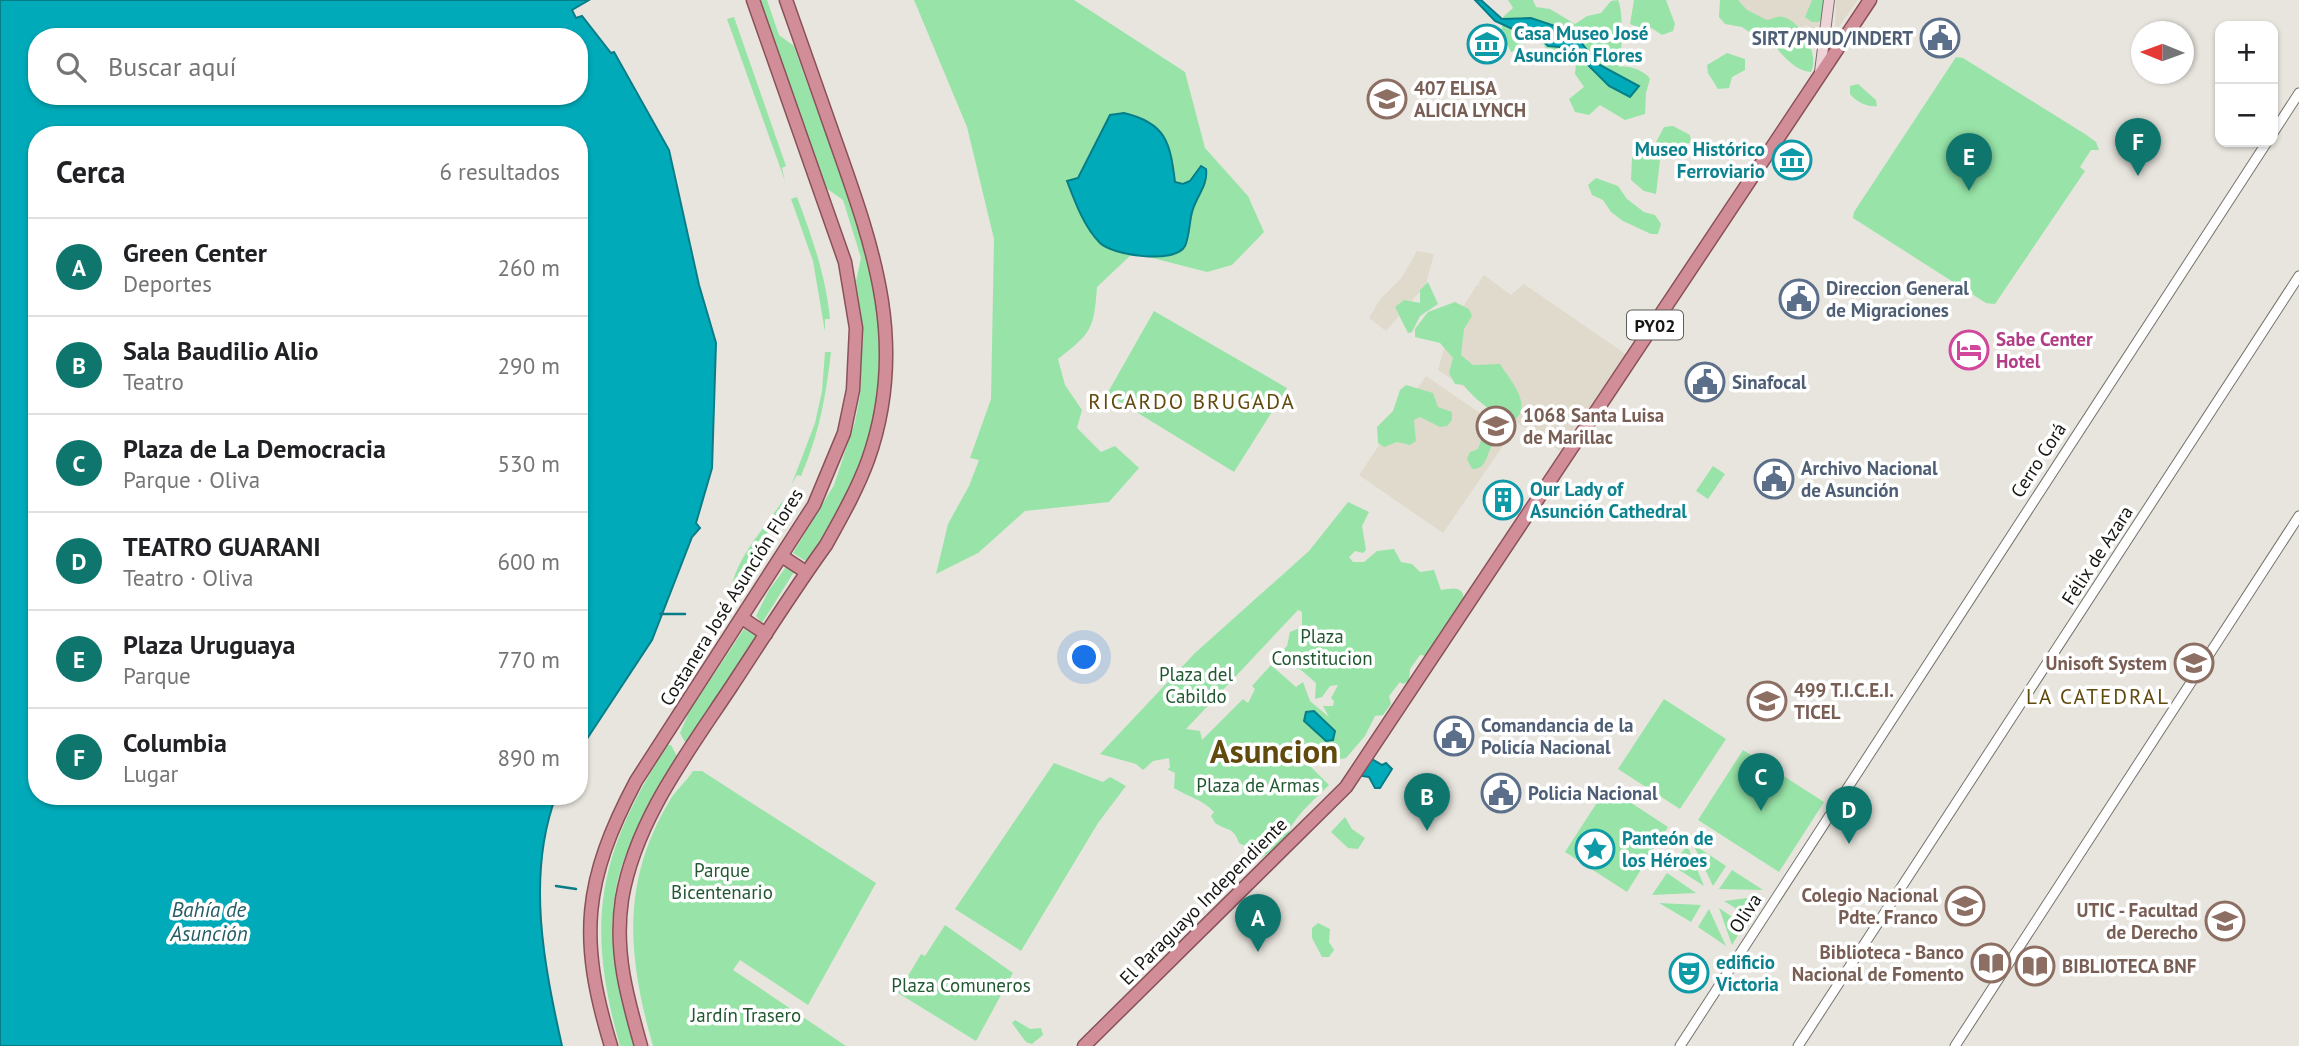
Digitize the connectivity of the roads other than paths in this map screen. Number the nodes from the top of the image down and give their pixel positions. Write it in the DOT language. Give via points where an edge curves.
graph roads {
  1 [pos="753,0"];
  2 [pos="786,0"];
  3 [pos="1829,0"];
  4 [pos="1870,0"];
  5 [pos="1819,76"];
  6 [pos="2299,93"];
  7 [pos="2278,125"];
  8 [pos="2264,147"];
  9 [pos="2299,276"];
  10 [pos="2299,516"];
  11 [pos="783,557"];
  12 [pos="806,572"];
  13 [pos="742,618"];
  14 [pos="766,634"];
  15 [pos="1839,798"];
  16 [pos="611,1046"];
  17 [pos="641,1046"];
  18 [pos="1084,1046"];
  19 [pos="1680,1046"];
  20 [pos="1798,1046"];
  21 [pos="1955,1046"];
  1 -- 11 [label="highway, Costanera José Asunción Flores" via="845,262 856,328 853,390 844,433 814,505"];
  2 -- 12 [label="highway" via="871,240 885,325 884,383 868,459 849,504"];
  3 -- 5 [label="main road, PY02"];
  4 -- 5 [label="highway, PY02"];
  5 -- 18 [label="highway, El Paraguayo Independiente / PY02" via="1695,271 1346,787"];
  6 -- 7 [label="street"];
  8 -- 15 [label="street, Cerro Corá"];
  9 -- 20 [label="street, Félix de Azara"];
  10 -- 21 [label="street"];
  11 -- 12 [label="highway"];
  11 -- 13 [label="highway, Costanera José Asunción Flores"];
  12 -- 14 [label="highway"];
  13 -- 14 [label="highway"];
  13 -- 16 [label="highway, Costanera José Asunción Flores" via="636,781 614,824 597,874 589,945 595,993"];
  14 -- 17 [label="highway" via="662,794 631,865 619,938 622,977"];
  15 -- 19 [label="street, Oliva"];
}
